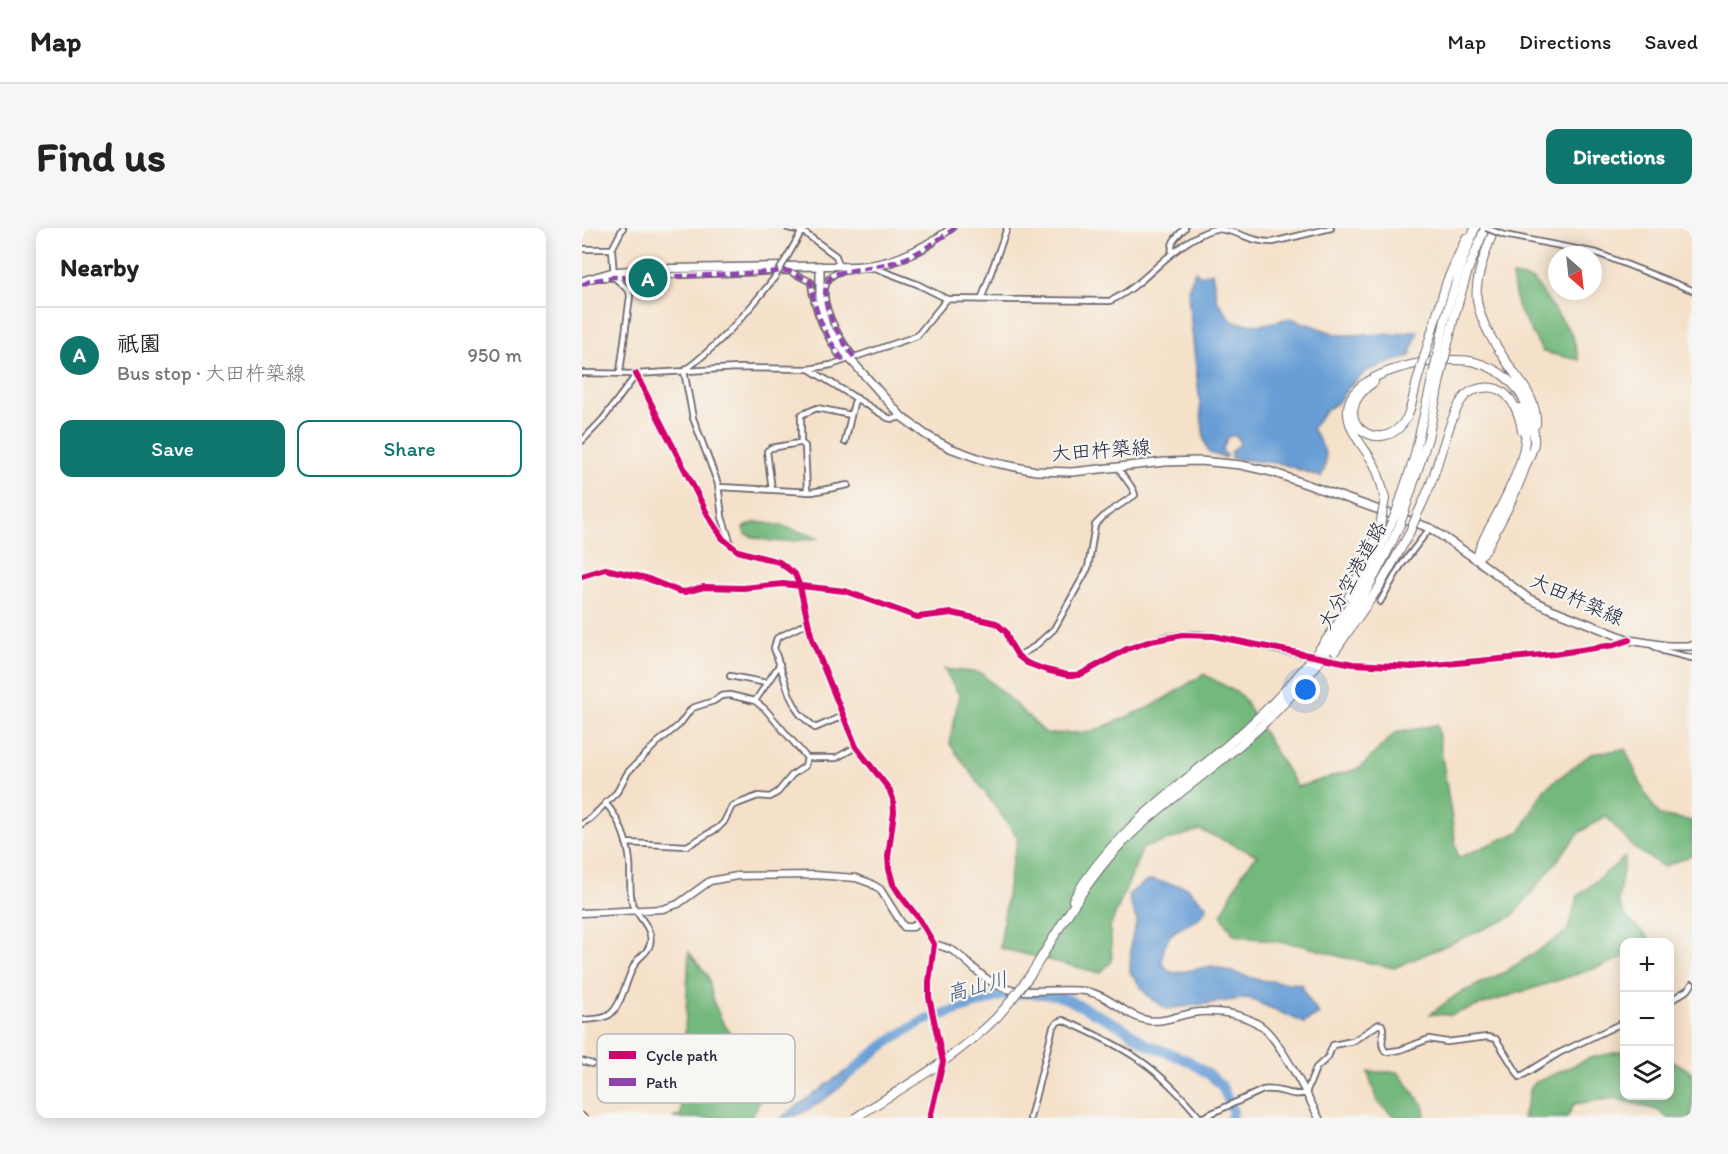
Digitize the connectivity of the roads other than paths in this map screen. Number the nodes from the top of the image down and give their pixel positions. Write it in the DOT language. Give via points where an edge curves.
graph roads {
  1 [pos="623,228"];
  2 [pos="788,228"];
  3 [pos="954,228"];
  4 [pos="1007,228"];
  5 [pos="1185,228"];
  6 [pos="1331,228"];
  7 [pos="1470,228"];
  8 [pos="1475,228"];
  9 [pos="1485,228"];
  10 [pos="1495,228"];
  11 [pos="802,231"];
  12 [pos="582,249"];
  13 [pos="612,249"];
  14 [pos="1172,252"];
  15 [pos="819,266"];
  16 [pos="839,266"];
  17 [pos="870,267"];
  18 [pos="614,274"];
  19 [pos="582,283"];
  20 [pos="1692,290"];
  21 [pos="947,299"];
  22 [pos="981,300"];
  23 [pos="1450,316"];
  24 [pos="849,359"];
  25 [pos="809,369"];
  26 [pos="684,371"];
  27 [pos="620,372"];
  28 [pos="582,373"];
  29 [pos="636,375"];
  30 [pos="857,398"];
  31 [pos="851,415"];
  32 [pos="902,417"];
  33 [pos="582,441"];
  34 [pos="800,442"];
  35 [pos="845,442"];
  36 [pos="1534,444"];
  37 [pos="1524,447"];
  38 [pos="1119,468"];
  39 [pos="848,485"];
  40 [pos="719,487"];
  41 [pos="772,490"];
  42 [pos="807,492"];
  43 [pos="1395,526"];
  44 [pos="1430,528"];
  45 [pos="731,546"];
  46 [pos="1476,559"];
  47 [pos="582,576"];
  48 [pos="800,587"];
  49 [pos="1380,602"];
  50 [pos="807,623"];
  51 [pos="1629,640"];
  52 [pos="1651,644"];
  53 [pos="1692,646"];
  54 [pos="1018,656"];
  55 [pos="1692,658"];
  56 [pos="1310,661"];
  57 [pos="780,664"];
  58 [pos="730,676"];
  59 [pos="767,683"];
  60 [pos="755,701"];
  61 [pos="843,716"];
  62 [pos="1268,720"];
  63 [pos="856,747"];
  64 [pos="807,758"];
  65 [pos="604,803"];
  66 [pos="582,824"];
  67 [pos="626,843"];
  68 [pos="635,911"];
  69 [pos="582,913"];
  70 [pos="920,920"];
  71 [pos="934,944"];
  72 [pos="1031,974"];
  73 [pos="1692,984"];
  74 [pos="1674,999"];
  75 [pos="582,1020"];
  76 [pos="1620,1024"];
  77 [pos="582,1061"];
  78 [pos="592,1064"];
  79 [pos="1306,1093"];
  80 [pos="855,1118"];
  81 [pos="930,1118"];
  82 [pos="1030,1118"];
  83 [pos="1201,1118"];
  84 [pos="1319,1118"];
  1 -- 13 [label="street"];
  2 -- 11 [label="street"];
  3 -- 17 [label="street" via="919,249"];
  4 -- 22 [label="street"];
  5 -- 14 [label="street" via="1174,240"];
  6 -- 14 [label="street" via="1263,243 1233,232 1212,230"];
  7 -- 37 [label="highway, bridge" via="1447,281 1440,304 1417,381 1406,419 1398,429 1384,436 1372,436 1359,428 1353,409 1363,390 1405,370 1450,364 1474,367 1501,378 1518,396 1526,420"];
  8 -- 23 [label="highway, 大分空港道路" via="1461,265"];
  9 -- 20 [label="street, bridge" via="1597,253"];
  9 -- 23 [label="highway, 大分空港道路"];
  10 -- 36 [label="highway" via="1481,267 1477,300 1488,333 1534,405"];
  11 -- 16 [label="street" via="836,256"];
  11 -- 26 [label="street, bridge" via="775,277 747,313"];
  12 -- 13 [label="street"];
  13 -- 18 [label="street"];
  14 -- 22 [label="street" via="1130,290 1110,301"];
  15 -- 16 [label="street"];
  15 -- 18 [label="main road" via="646,269"];
  15 -- 24 [label="main road, 大田杵築線" via="820,304 826,326"];
  16 -- 17 [label="street"];
  17 -- 21 [label="street"];
  17 -- 24 [label="street" via="838,272 826,284 832,320"];
  18 -- 19 [label="main road"];
  18 -- 24 [label="street" via="702,276 789,271 811,282 828,340"];
  18 -- 27 [label="street" via="630,296"];
  21 -- 22 [label="street"];
  21 -- 24 [label="street" via="917,336"];
  23 -- 43 [label="highway, 大分空港道路, bridge" via="1428,438"];
  24 -- 25 [label="street"];
  24 -- 32 [label="main road, 大田杵築線"];
  25 -- 26 [label="street"];
  25 -- 30 [label="street"];
  26 -- 29 [label="street"];
  26 -- 40 [label="street" via="693,418"];
  27 -- 28 [label="street"];
  27 -- 29 [label="street"];
  29 -- 33 [label="street"];
  29 -- 45 [label="street" via="711,521"];
  30 -- 31 [label="street"];
  30 -- 32 [label="street" via="888,418"];
  31 -- 34 [label="street" via="817,408 801,415"];
  31 -- 35 [label="street"];
  32 -- 38 [label="main road, 大田杵築線" via="950,448 986,461 1036,471"];
  34 -- 41 [label="street" via="767,451"];
  34 -- 42 [label="street" via="806,452"];
  36 -- 46 [label="highway" via="1520,483 1485,551"];
  36 -- 56 [label="highway, bridge" via="1533,423 1521,392 1510,379 1473,362 1410,366 1376,376 1355,390 1348,416 1381,478 1385,499 1380,526 1352,590"];
  37 -- 46 [label="highway"];
  37 -- 62 [label="highway, bridge" via="1521,421 1506,395 1487,387 1466,395 1456,411 1408,536 1387,574 1318,670"];
  38 -- 44 [label="main road, 大田杵築線" via="1200,460 1241,465 1272,472"];
  38 -- 54 [label="street" via="1135,495 1095,525 1088,568 1054,629"];
  39 -- 42 [label="street"];
  40 -- 41 [label="street"];
  40 -- 45 [label="street" via="722,517"];
  41 -- 42 [label="street"];
  43 -- 56 [label="highway, 大分空港道路"];
  43 -- 62 [label="highway, 大分空港道路" via="1376,576 1351,619 1306,679"];
  44 -- 46 [label="main road, 大田杵築線"];
  44 -- 49 [label="street" via="1400,567"];
  45 -- 48 [label="street" via="789,567"];
  46 -- 51 [label="main road, 大田杵築線" via="1528,598"];
  47 -- 48 [label="street" via="605,569 685,592 704,587 768,584"];
  48 -- 50 [label="street"];
  48 -- 54 [label="street" via="845,591 917,617 952,613 986,620 1002,627"];
  50 -- 57 [label="street" via="777,638 774,648"];
  50 -- 61 [label="street"];
  51 -- 52 [label="main road, 大田杵築線"];
  51 -- 54 [label="street, bridge" via="1554,654 1401,667 1353,664 1213,636 1183,635 1127,649 1079,675 1046,670"];
  52 -- 53 [label="main road, 大田杵築線"];
  52 -- 55 [label="street"];
  56 -- 72 [label="highway, 大分空港道路" via="1250,726 1148,810 1110,847 1078,891"];
  57 -- 59 [label="street"];
  57 -- 61 [label="street" via="790,696 810,726 815,728"];
  58 -- 59 [label="street"];
  59 -- 60 [label="street"];
  60 -- 64 [label="street"];
  60 -- 65 [label="street" via="730,695 692,708 628,772 617,792"];
  61 -- 63 [label="street"];
  62 -- 72 [label="highway, 大分空港道路" via="1120,846 1094,877"];
  63 -- 64 [label="street" via="836,758"];
  63 -- 70 [label="street" via="893,799 889,869 893,884"];
  64 -- 67 [label="street" via="805,766 778,792 732,806 724,822 696,842 687,846"];
  65 -- 66 [label="street"];
  65 -- 67 [label="street" via="616,817"];
  67 -- 68 [label="street"];
  68 -- 69 [label="street"];
  68 -- 70 [label="street" via="678,904 710,882 737,876 814,875 870,883 880,889 904,927 913,927"];
  68 -- 75 [label="street" via="651,936 650,946 636,961 612,1012 604,1018"];
  70 -- 71 [label="street"];
  71 -- 79 [label="street" via="953,951 990,981 1008,989 1085,991 1106,997 1145,1020 1217,1011 1246,1018 1263,1026 1275,1041"];
  71 -- 81 [label="street" via="929,982 943,1062"];
  72 -- 80 [label="highway, 大分空港道路, bridge" via="978,1034"];
  73 -- 74 [label="street"];
  76 -- 79 [label="street" via="1520,1077 1496,1039 1429,1039 1386,1052 1382,1042 1384,1029 1379,1024 1353,1041 1333,1045 1328,1057 1316,1068"];
  77 -- 78 [label="street"];
  79 -- 83 [label="street" via="1295,1095 1273,1088"];
  79 -- 84 [label="street"];
  82 -- 83 [label="street" via="1053,1027 1063,1020 1130,1051 1165,1078"];
}
